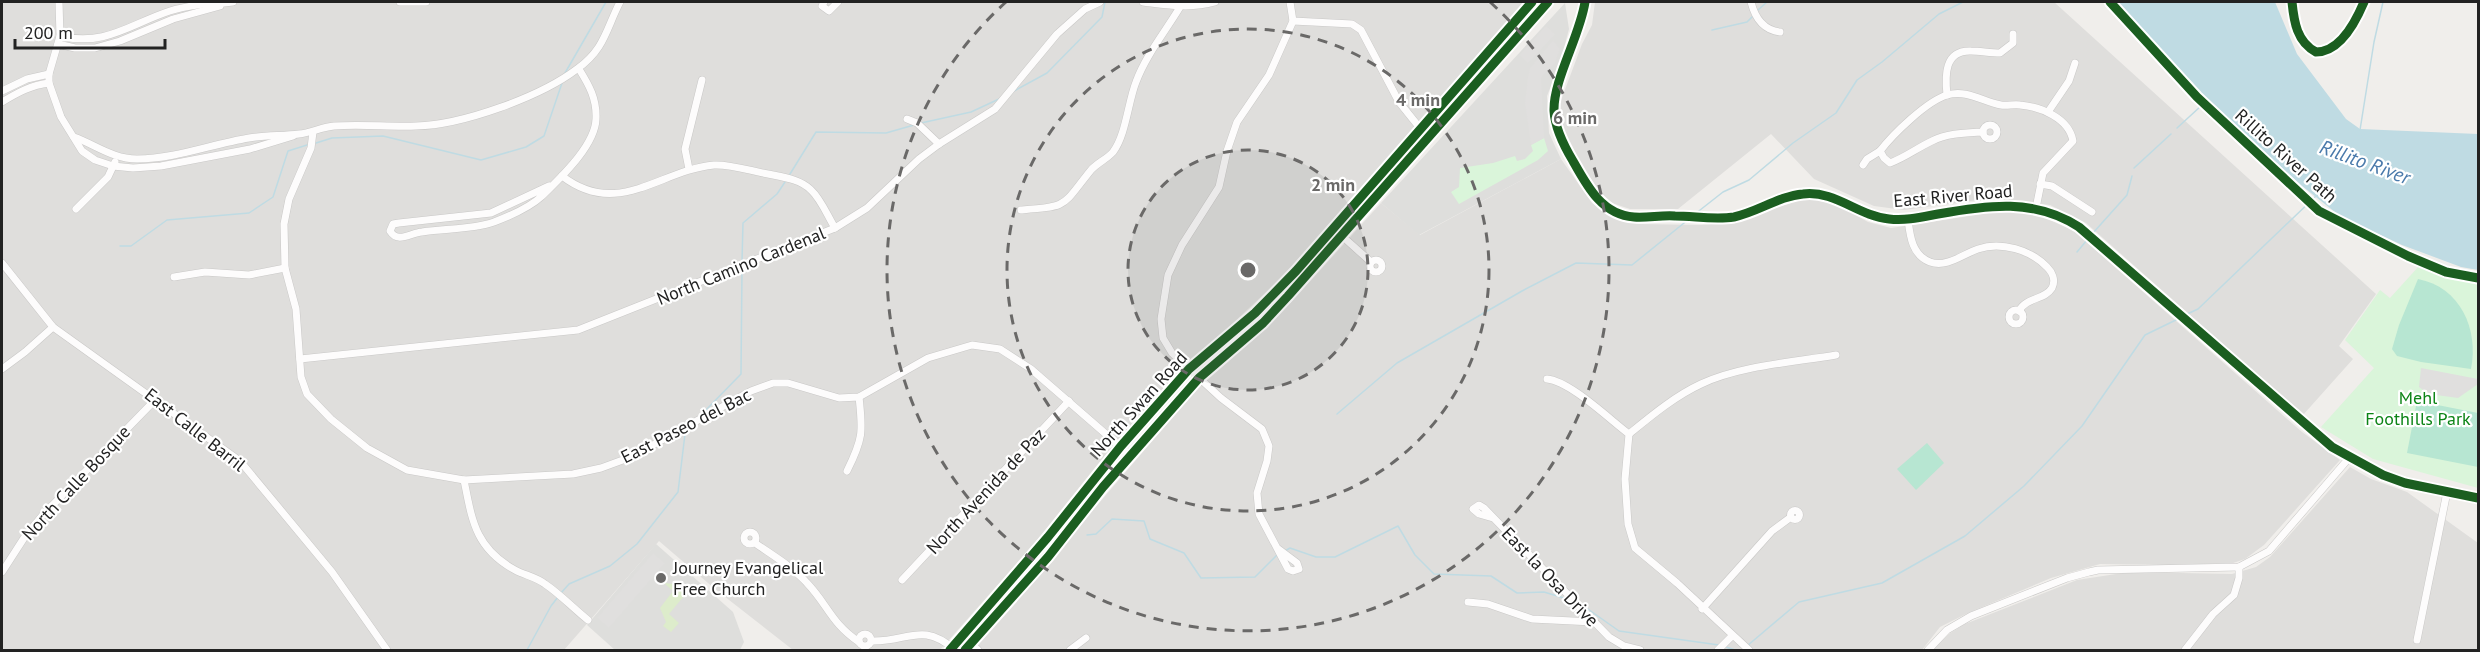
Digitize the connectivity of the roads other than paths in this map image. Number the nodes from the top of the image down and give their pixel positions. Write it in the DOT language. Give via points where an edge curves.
graph roads {
  1 [pos="59,2"];
  2 [pos="233,2"];
  3 [pos="400,2"];
  4 [pos="426,2"];
  5 [pos="620,2"];
  6 [pos="824,2"];
  7 [pos="838,2"];
  8 [pos="1096,2"];
  9 [pos="1143,2"];
  10 [pos="1215,2"];
  11 [pos="1290,2"];
  12 [pos="1532,2"];
  13 [pos="1548,2"];
  14 [pos="1585,2"];
  15 [pos="1752,2"];
  16 [pos="217,3"];
  17 [pos="1180,7"];
  18 [pos="1293,21"];
  19 [pos="1780,32"];
  20 [pos="2013,34"];
  21 [pos="59,40"];
  22 [pos="2075,63"];
  23 [pos="579,69"];
  24 [pos="49,74"];
  25 [pos="702,80"];
  26 [pos="49,83"];
  27 [pos="2,91"];
  28 [pos="1947,95"];
  29 [pos="2,102"];
  30 [pos="2048,112"];
  31 [pos="907,119"];
  32 [pos="1418,129"];
  33 [pos="313,132"];
  34 [pos="1983,132"];
  35 [pos="295,135"];
  36 [pos="74,137"];
  37 [pos="1428,138"];
  38 [pos="939,144"];
  39 [pos="1880,151"];
  40 [pos="116,157"];
  41 [pos="1863,165"];
  42 [pos="113,166"];
  43 [pos="689,169"];
  44 [pos="562,176"];
  45 [pos="2040,184"];
  46 [pos="549,186"];
  47 [pos="2036,208"];
  48 [pos="76,209"];
  49 [pos="1021,210"];
  50 [pos="2092,212"];
  51 [pos="1908,220"];
  52 [pos="835,228"];
  53 [pos="1342,236"];
  54 [pos="1371,262"];
  55 [pos="2,263"];
  56 [pos="285,268"];
  57 [pos="174,277"];
  58 [pos="2019,312"];
  59 [pos="53,327"];
  60 [pos="1836,355"];
  61 [pos="300,359"];
  62 [pos="2,369"];
  63 [pos="1189,369"];
  64 [pos="1199,378"];
  65 [pos="1547,379"];
  66 [pos="859,397"];
  67 [pos="156,399"];
  68 [pos="1069,401"];
  69 [pos="1629,434"];
  70 [pos="1121,446"];
  71 [pos="1130,455"];
  72 [pos="2349,458"];
  73 [pos="847,471"];
  74 [pos="464,480"];
  75 [pos="2447,492"];
  76 [pos="2478,498"];
  77 [pos="1791,517"];
  78 [pos="1493,518"];
  79 [pos="755,543"];
  80 [pos="1277,548"];
  81 [pos="2239,567"];
  82 [pos="2,572"];
  83 [pos="902,580"];
  84 [pos="1468,602"];
  85 [pos="1702,609"];
  86 [pos="588,620"];
  87 [pos="1593,622"];
  88 [pos="963,636"];
  89 [pos="1732,636"];
  90 [pos="1086,638"];
  91 [pos="2417,640"];
  92 [pos="968,647"];
  93 [pos="952,650"];
  94 [pos="387,651"];
  95 [pos="978,651"];
  96 [pos="1070,651"];
  97 [pos="1640,651"];
  98 [pos="1718,651"];
  99 [pos="1749,651"];
  100 [pos="1928,651"];
  101 [pos="2185,651"];
  1 -- 21 [label="street"];
  2 -- 16 [label="street"];
  3 -- 4 [label="street"];
  5 -- 23 [label="street" via="604,42"];
  6 -- 7 [label="street" via="822,6 829,11"];
  8 -- 38 [label="street, North Camino Cardenal" via="1057,34 998,107"];
  9 -- 17 [label="street"];
  10 -- 17 [label="street"];
  11 -- 18 [label="street"];
  12 -- 32 [label="main road, North Swan Road"];
  13 -- 37 [label="main road, North Swan Road"];
  14 -- 51 [label="street, East River Road" via="1554,111 1560,134 1585,182 1608,208 1632,217 1721,218 1792,195 1815,193 1877,217"];
  15 -- 19 [label="street" via="1760,22 1769,31"];
  16 -- 21 [label="street" via="139,28 95,48 75,48"];
  17 -- 49 [label="street" via="1135,83 1113,152 1093,168 1064,204"];
  18 -- 32 [label="street" via="1352,24 1361,30"];
  18 -- 63 [label="street" via="1269,75 1237,122 1219,187 1168,275 1161,319 1163,338"];
  20 -- 28 [label="street" via="2013,43 2000,53 1969,50 1957,54 1948,63 1945,74"];
  21 -- 24 [label="street"];
  22 -- 30 [label="street" via="2069,81"];
  23 -- 33 [label="street" via="522,100 468,117 418,126 332,126"];
  23 -- 44 [label="street" via="595,99 596,121 591,139"];
  24 -- 26 [label="street"];
  24 -- 27 [label="street"];
  25 -- 43 [label="street" via="685,148"];
  26 -- 29 [label="street" via="24,89"];
  26 -- 36 [label="street" via="61,117"];
  28 -- 30 [label="street" via="1964,94 2001,105"];
  28 -- 39 [label="street" via="1927,107"];
  30 -- 45 [label="street" via="2066,124 2073,141 2043,173"];
  31 -- 38 [label="street" via="917,123"];
  32 -- 37 [label="street"];
  32 -- 63 [label="main road, North Swan Road" via="1296,271 1255,313"];
  33 -- 35 [label="street"];
  33 -- 56 [label="street, East Paseo del Bac" via="311,148 289,199 284,224"];
  34 -- 39 [label="street" via="1933,140 1890,163"];
  35 -- 40 [label="street" via="248,138 159,157"];
  35 -- 42 [label="street" via="250,149 161,166"];
  36 -- 40 [label="street"];
  36 -- 42 [label="street" via="82,151"];
  37 -- 53 [label="main road, North Swan Road"];
  38 -- 52 [label="street, North Camino Cardenal" via="867,208"];
  39 -- 41 [label="street"];
  40 -- 42 [label="street"];
  42 -- 48 [label="street" via="102,184"];
  43 -- 44 [label="street" via="632,192 602,193"];
  43 -- 52 [label="street" via="716,165 791,179 810,189"];
  44 -- 46 [label="street"];
  45 -- 47 [label="street"];
  45 -- 50 [label="street" via="2052,186"];
  46 -- 46 [label="street" via="491,213 393,224 390,231 400,238 493,222 524,208"];
  47 -- 51 [label="street, East River Road" via="1981,207"];
  47 -- 72 [label="street, East River Road" via="2079,228 2310,430"];
  51 -- 58 [label="street" via="1912,245 1930,262 1947,263 1980,248 2003,246 2038,259 2051,270 2053,286 2026,302"];
  52 -- 61 [label="street, North Camino Cardenal" via="578,330"];
  53 -- 54 [label="street"];
  53 -- 64 [label="main road, North Swan Road" via="1268,318"];
  55 -- 59 [label="street, East Calle Barril"];
  56 -- 57 [label="street" via="249,275 205,272"];
  56 -- 61 [label="street, East Paseo del Bac" via="297,309"];
  59 -- 62 [label="street"];
  59 -- 67 [label="street, East Calle Barril"];
  60 -- 69 [label="street" via="1741,372 1701,384"];
  61 -- 74 [label="street, East Paseo del Bac" via="307,394 367,448 407,470"];
  63 -- 64 [label="street"];
  63 -- 70 [label="main road, North Swan Road"];
  64 -- 71 [label="main road, North Swan Road"];
  64 -- 80 [label="street" via="1262,429 1269,446 1256,504"];
  65 -- 69 [label="street" via="1569,387"];
  66 -- 68 [label="street" via="928,358 972,345 1000,349"];
  66 -- 73 [label="street" via="860,446"];
  66 -- 74 [label="street, East Paseo del Bac" via="839,398 788,383 773,383 751,391 631,457 601,468 573,474"];
  67 -- 82 [label="street, North Calle Bosque" via="42,516"];
  67 -- 94 [label="street, East Calle Barril" via="240,461 332,572"];
  68 -- 70 [label="street"];
  68 -- 83 [label="street, North Avenida de Paz"];
  69 -- 85 [label="street" via="1625,479 1628,524 1635,548"];
  70 -- 71 [label="street"];
  70 -- 88 [label="main road, North Swan Road"];
  71 -- 92 [label="main road, North Swan Road"];
  72 -- 75 [label="street, East River Road" via="2383,475"];
  72 -- 81 [label="street" via="2269,551"];
  74 -- 86 [label="street" via="474,529 499,560 544,583"];
  75 -- 76 [label="street, East River Road"];
  75 -- 91 [label="street"];
  77 -- 85 [label="street" via="1772,531"];
  78 -- 87 [label="street, East la Osa Drive"];
  79 -- 93 [label="street" via="806,581 840,627 860,639 869,634 872,641 887,642 929,634"];
  81 -- 100 [label="street" via="2089,572 1971,616 1947,630"];
  81 -- 101 [label="street" via="2234,595 2213,614"];
  84 -- 87 [label="street" via="1488,604 1532,619"];
  85 -- 89 [label="street"];
  87 -- 97 [label="street, East la Osa Drive" via="1609,637"];
  88 -- 92 [label="street"];
  88 -- 93 [label="main road, North Swan Road"];
  89 -- 98 [label="street"];
  89 -- 99 [label="street"];
  90 -- 96 [label="street"];
  92 -- 95 [label="street"];
}
